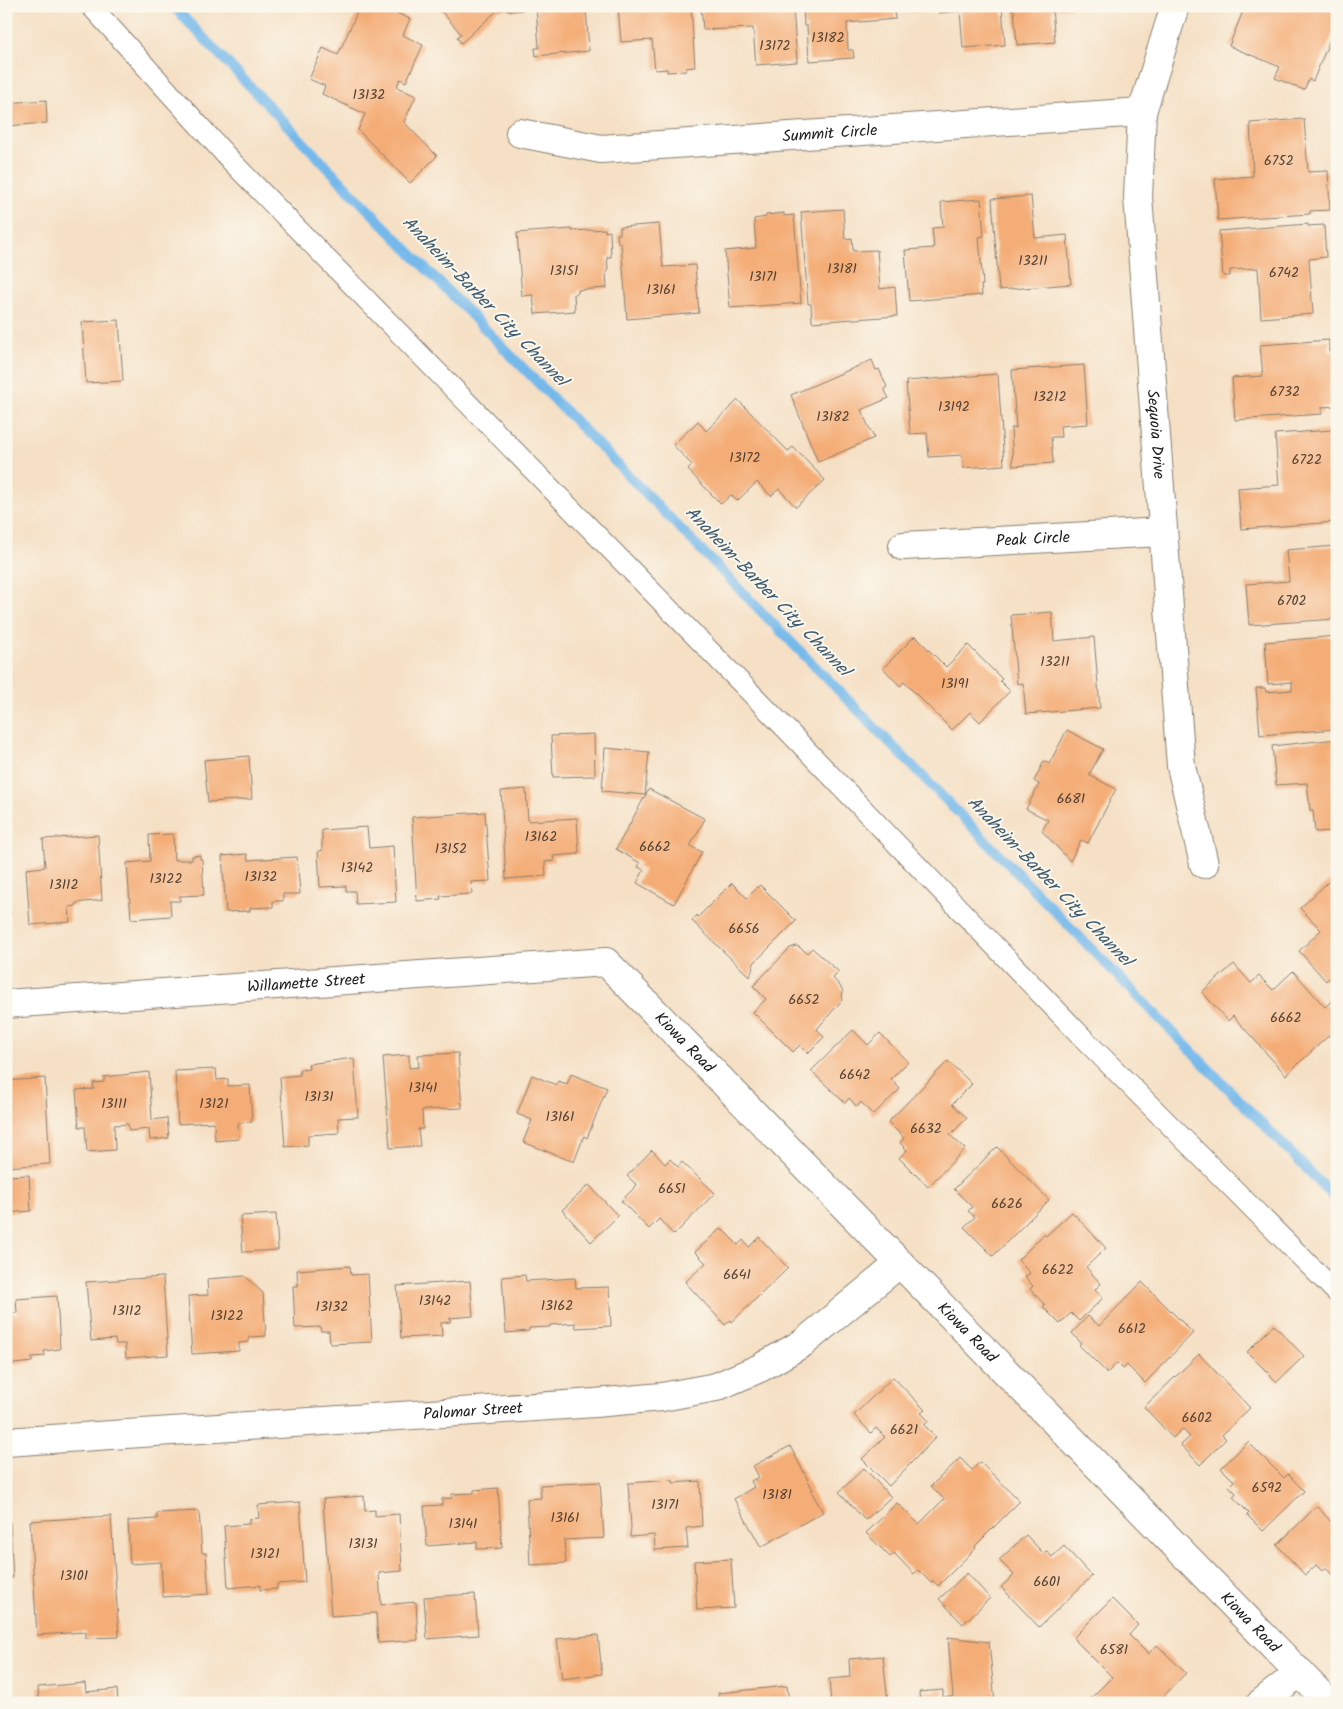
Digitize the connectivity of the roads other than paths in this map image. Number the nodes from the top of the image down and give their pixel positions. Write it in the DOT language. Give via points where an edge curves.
graph roads {
  1 [pos="91,6"];
  2 [pos="1175,6"];
  3 [pos="1142,112"];
  4 [pos="520,133"];
  5 [pos="1163,532"];
  6 [pos="904,546"];
  7 [pos="1204,864"];
  8 [pos="606,962"];
  9 [pos="6,1004"];
  10 [pos="900,1263"];
  11 [pos="1337,1294"];
  12 [pos="6,1442"];
  13 [pos="1300,1672"];
  14 [pos="1260,1703"];
  15 [pos="1329,1703"];
  1 -- 11 [label="lane" via="232,163 1085,1040"];
  2 -- 3 [label="street, Sequoia Drive"];
  3 -- 4 [label="street, Summit Circle" via="601,149"];
  3 -- 5 [label="street, Sequoia Drive" via="1138,197"];
  5 -- 6 [label="street, Peak Circle"];
  5 -- 7 [label="street, Sequoia Drive" via="1182,766"];
  8 -- 9 [label="street, Willamette Street"];
  8 -- 10 [label="street, Kiowa Road"];
  10 -- 12 [label="street, Palomar Street" via="803,1343 760,1368 716,1387 662,1397 595,1403"];
  10 -- 13 [label="street, Kiowa Road"];
  13 -- 14 [label="street"];
  13 -- 15 [label="street, Kiowa Road"];
}
